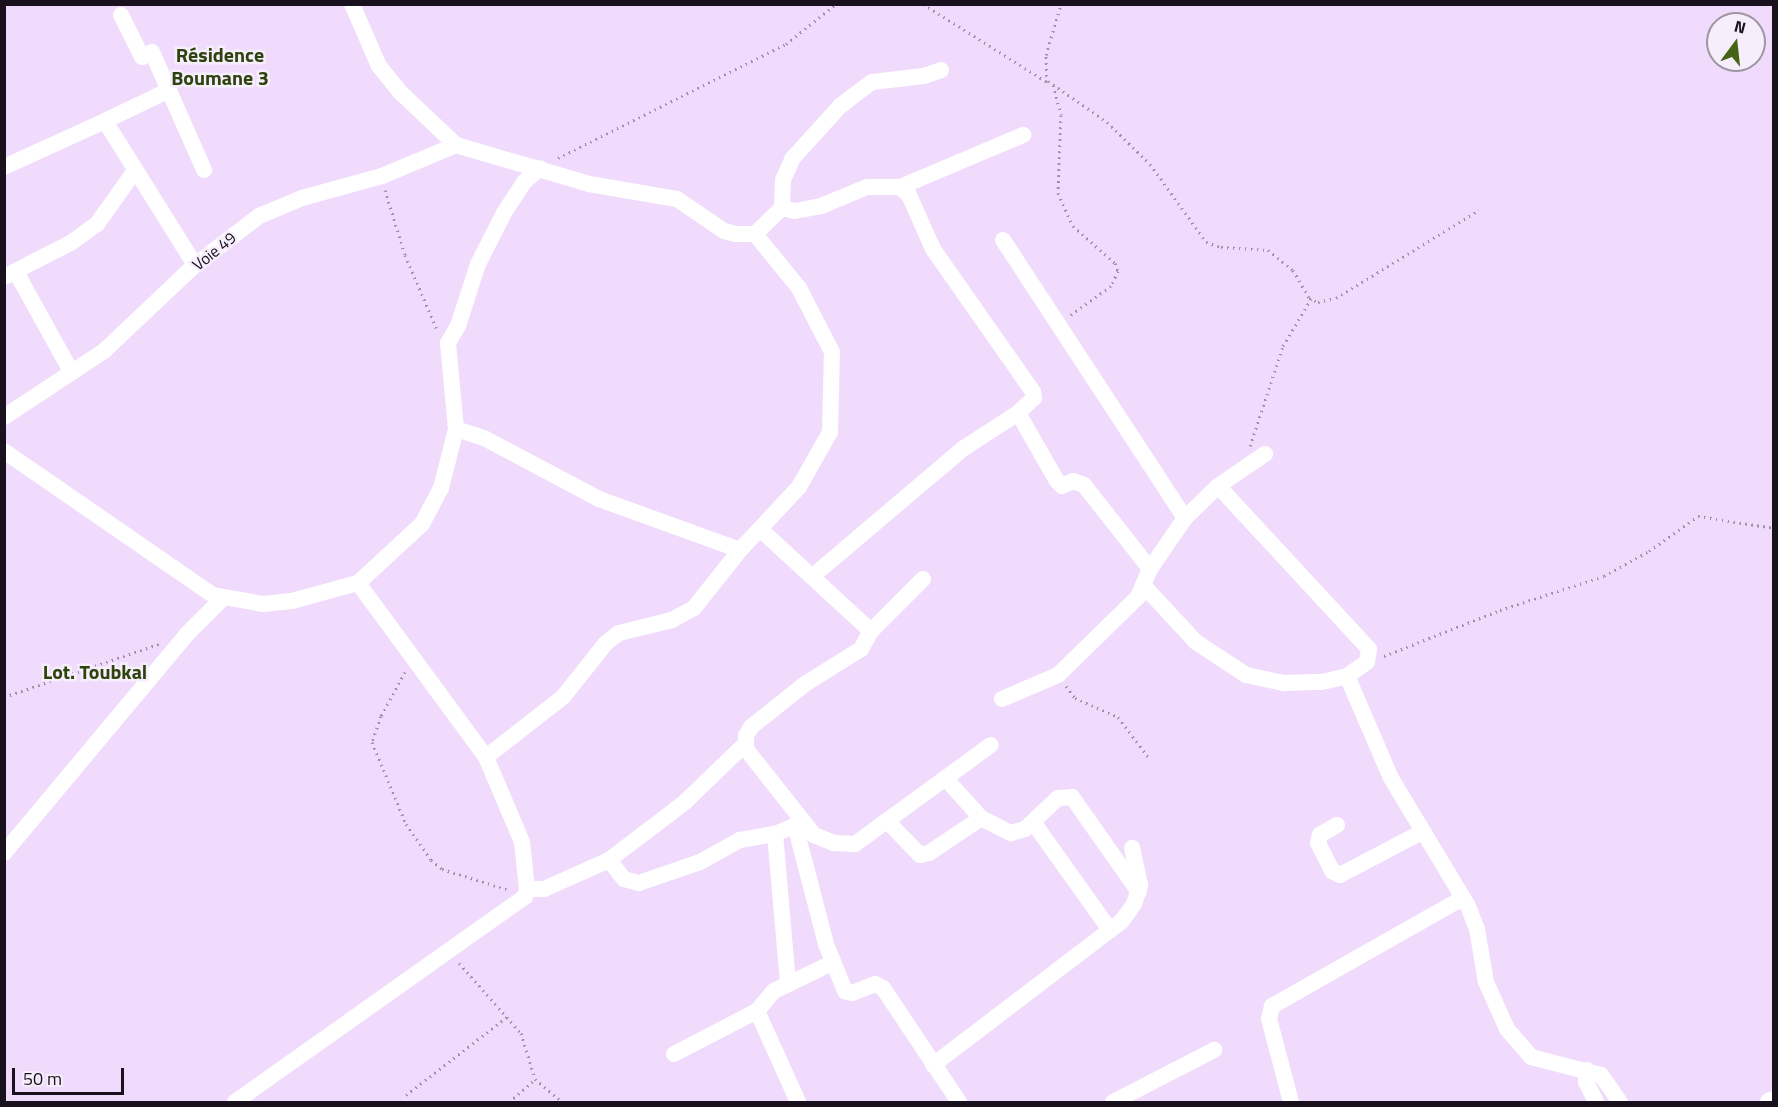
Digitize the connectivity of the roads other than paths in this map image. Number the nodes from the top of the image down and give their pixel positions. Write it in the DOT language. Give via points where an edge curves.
graph roads {
  1 [pos="352,4"];
  2 [pos="121,15"];
  3 [pos="941,70"];
  4 [pos="169,90"];
  5 [pos="105,122"];
  6 [pos="1023,135"];
  7 [pos="456,145"];
  8 [pos="4,167"];
  9 [pos="540,168"];
  10 [pos="204,170"];
  11 [pos="134,172"];
  12 [pos="900,187"];
  13 [pos="782,208"];
  14 [pos="755,234"];
  15 [pos="1003,240"];
  16 [pos="195,266"];
  17 [pos="10,274"];
  18 [pos="72,374"];
  19 [pos="1018,412"];
  20 [pos="4,417"];
  21 [pos="456,429"];
  22 [pos="4,451"];
  23 [pos="1265,454"];
  24 [pos="1218,486"];
  25 [pos="1185,518"];
  26 [pos="761,530"];
  27 [pos="740,550"];
  28 [pos="1150,569"];
  29 [pos="814,575"];
  30 [pos="923,579"];
  31 [pos="358,584"];
  32 [pos="1143,585"];
  33 [pos="223,598"];
  34 [pos="871,631"];
  35 [pos="1347,675"];
  36 [pos="1002,699"];
  37 [pos="746,742"];
  38 [pos="992,745"];
  39 [pos="486,757"];
  40 [pos="946,779"];
  41 [pos="981,818"];
  42 [pos="886,821"];
  43 [pos="1033,822"];
  44 [pos="799,824"];
  45 [pos="1337,825"];
  46 [pos="1422,832"];
  47 [pos="775,834"];
  48 [pos="1132,848"];
  49 [pos="4,853"];
  50 [pos="609,860"];
  51 [pos="527,891"];
  52 [pos="1139,892"];
  53 [pos="1463,898"];
  54 [pos="1110,930"];
  55 [pos="832,963"];
  56 [pos="788,984"];
  57 [pos="757,1011"];
  58 [pos="1214,1050"];
  59 [pos="674,1054"];
  60 [pos="933,1065"];
  61 [pos="1587,1070"];
  62 [pos="236,1102"];
  63 [pos="798,1102"];
  64 [pos="959,1102"];
  65 [pos="1113,1102"];
  66 [pos="1291,1102"];
  67 [pos="1596,1102"];
  68 [pos="1620,1102"];
  1 -- 7 [label="street" via="379,66 400,93"];
  2 -- 4 [label="street" via="142,57 152,52"];
  3 -- 13 [label="street" via="872,82 823,120 793,158 783,180"];
  4 -- 5 [label="street"];
  4 -- 10 [label="street"];
  5 -- 8 [label="street"];
  5 -- 11 [label="street"];
  6 -- 12 [label="street"];
  7 -- 9 [label="street"];
  7 -- 16 [label="street, Voie 49" via="382,177 275,207"];
  9 -- 14 [label="street" via="589,184 677,199 724,231"];
  9 -- 21 [label="street" via="524,182 504,213 478,264 458,326 448,343"];
  11 -- 16 [label="street"];
  11 -- 17 [label="street" via="97,224 72,242"];
  12 -- 13 [label="street" via="854,190 808,209"];
  12 -- 19 [label="street" via="914,202 933,249 1033,392 1034,398"];
  13 -- 14 [label="street"];
  14 -- 26 [label="street" via="799,288 832,352 830,432 799,487"];
  15 -- 25 [label="street"];
  16 -- 18 [label="street, Voie 49" via="104,351"];
  17 -- 18 [label="street"];
  18 -- 20 [label="street, Voie 49"];
  19 -- 28 [label="street" via="1059,484 1073,481 1084,485"];
  19 -- 29 [label="street" via="964,448"];
  21 -- 27 [label="street" via="484,438 600,499"];
  21 -- 31 [label="street" via="450,460 430,513 414,533"];
  22 -- 33 [label="street" via="202,589"];
  23 -- 24 [label="street"];
  24 -- 25 [label="street"];
  24 -- 35 [label="street" via="1369,649 1367,662"];
  25 -- 28 [label="street"];
  26 -- 27 [label="street"];
  26 -- 29 [label="street"];
  27 -- 39 [label="street" via="694,608 672,620 619,633 606,643 563,697"];
  28 -- 32 [label="street"];
  29 -- 34 [label="street"];
  30 -- 34 [label="street"];
  31 -- 33 [label="street" via="292,602 263,604"];
  31 -- 39 [label="street"];
  32 -- 35 [label="street" via="1196,642 1246,675 1305,684"];
  32 -- 36 [label="street" via="1138,597 1058,675"];
  33 -- 49 [label="street" via="186,635"];
  34 -- 37 [label="street" via="861,649 806,684 751,727"];
  35 -- 46 [label="street" via="1391,778"];
  37 -- 44 [label="street" via="746,749"];
  37 -- 50 [label="street" via="685,802"];
  38 -- 40 [label="street"];
  39 -- 51 [label="street" via="522,842"];
  40 -- 41 [label="street"];
  40 -- 42 [label="street"];
  41 -- 42 [label="street" via="920,855"];
  41 -- 43 [label="street" via="1015,833"];
  42 -- 44 [label="street" via="855,844 823,839"];
  43 -- 52 [label="street" via="1058,798 1076,799"];
  43 -- 54 [label="street"];
  44 -- 47 [label="street"];
  44 -- 55 [label="street"];
  45 -- 46 [label="street" via="1320,835 1318,843 1332,871 1340,875"];
  46 -- 53 [label="street"];
  47 -- 50 [label="street" via="740,840 700,862 639,883 624,879"];
  47 -- 56 [label="street"];
  48 -- 52 [label="street"];
  50 -- 51 [label="street" via="544,889"];
  51 -- 62 [label="street" via="522,900"];
  52 -- 54 [label="street" via="1128,914"];
  53 -- 61 [label="street" via="1477,929 1491,997 1507,1029 1531,1057"];
  53 -- 66 [label="street" via="1272,1006 1269,1019"];
  54 -- 60 [label="street"];
  55 -- 56 [label="street"];
  55 -- 60 [label="street" via="847,992 873,984 884,988"];
  56 -- 57 [label="street" via="774,991"];
  57 -- 59 [label="street"];
  57 -- 63 [label="street"];
  58 -- 65 [label="street"];
  60 -- 64 [label="street"];
  61 -- 67 [label="street" via="1586,1082"];
  61 -- 68 [label="street" via="1600,1075"];
}
